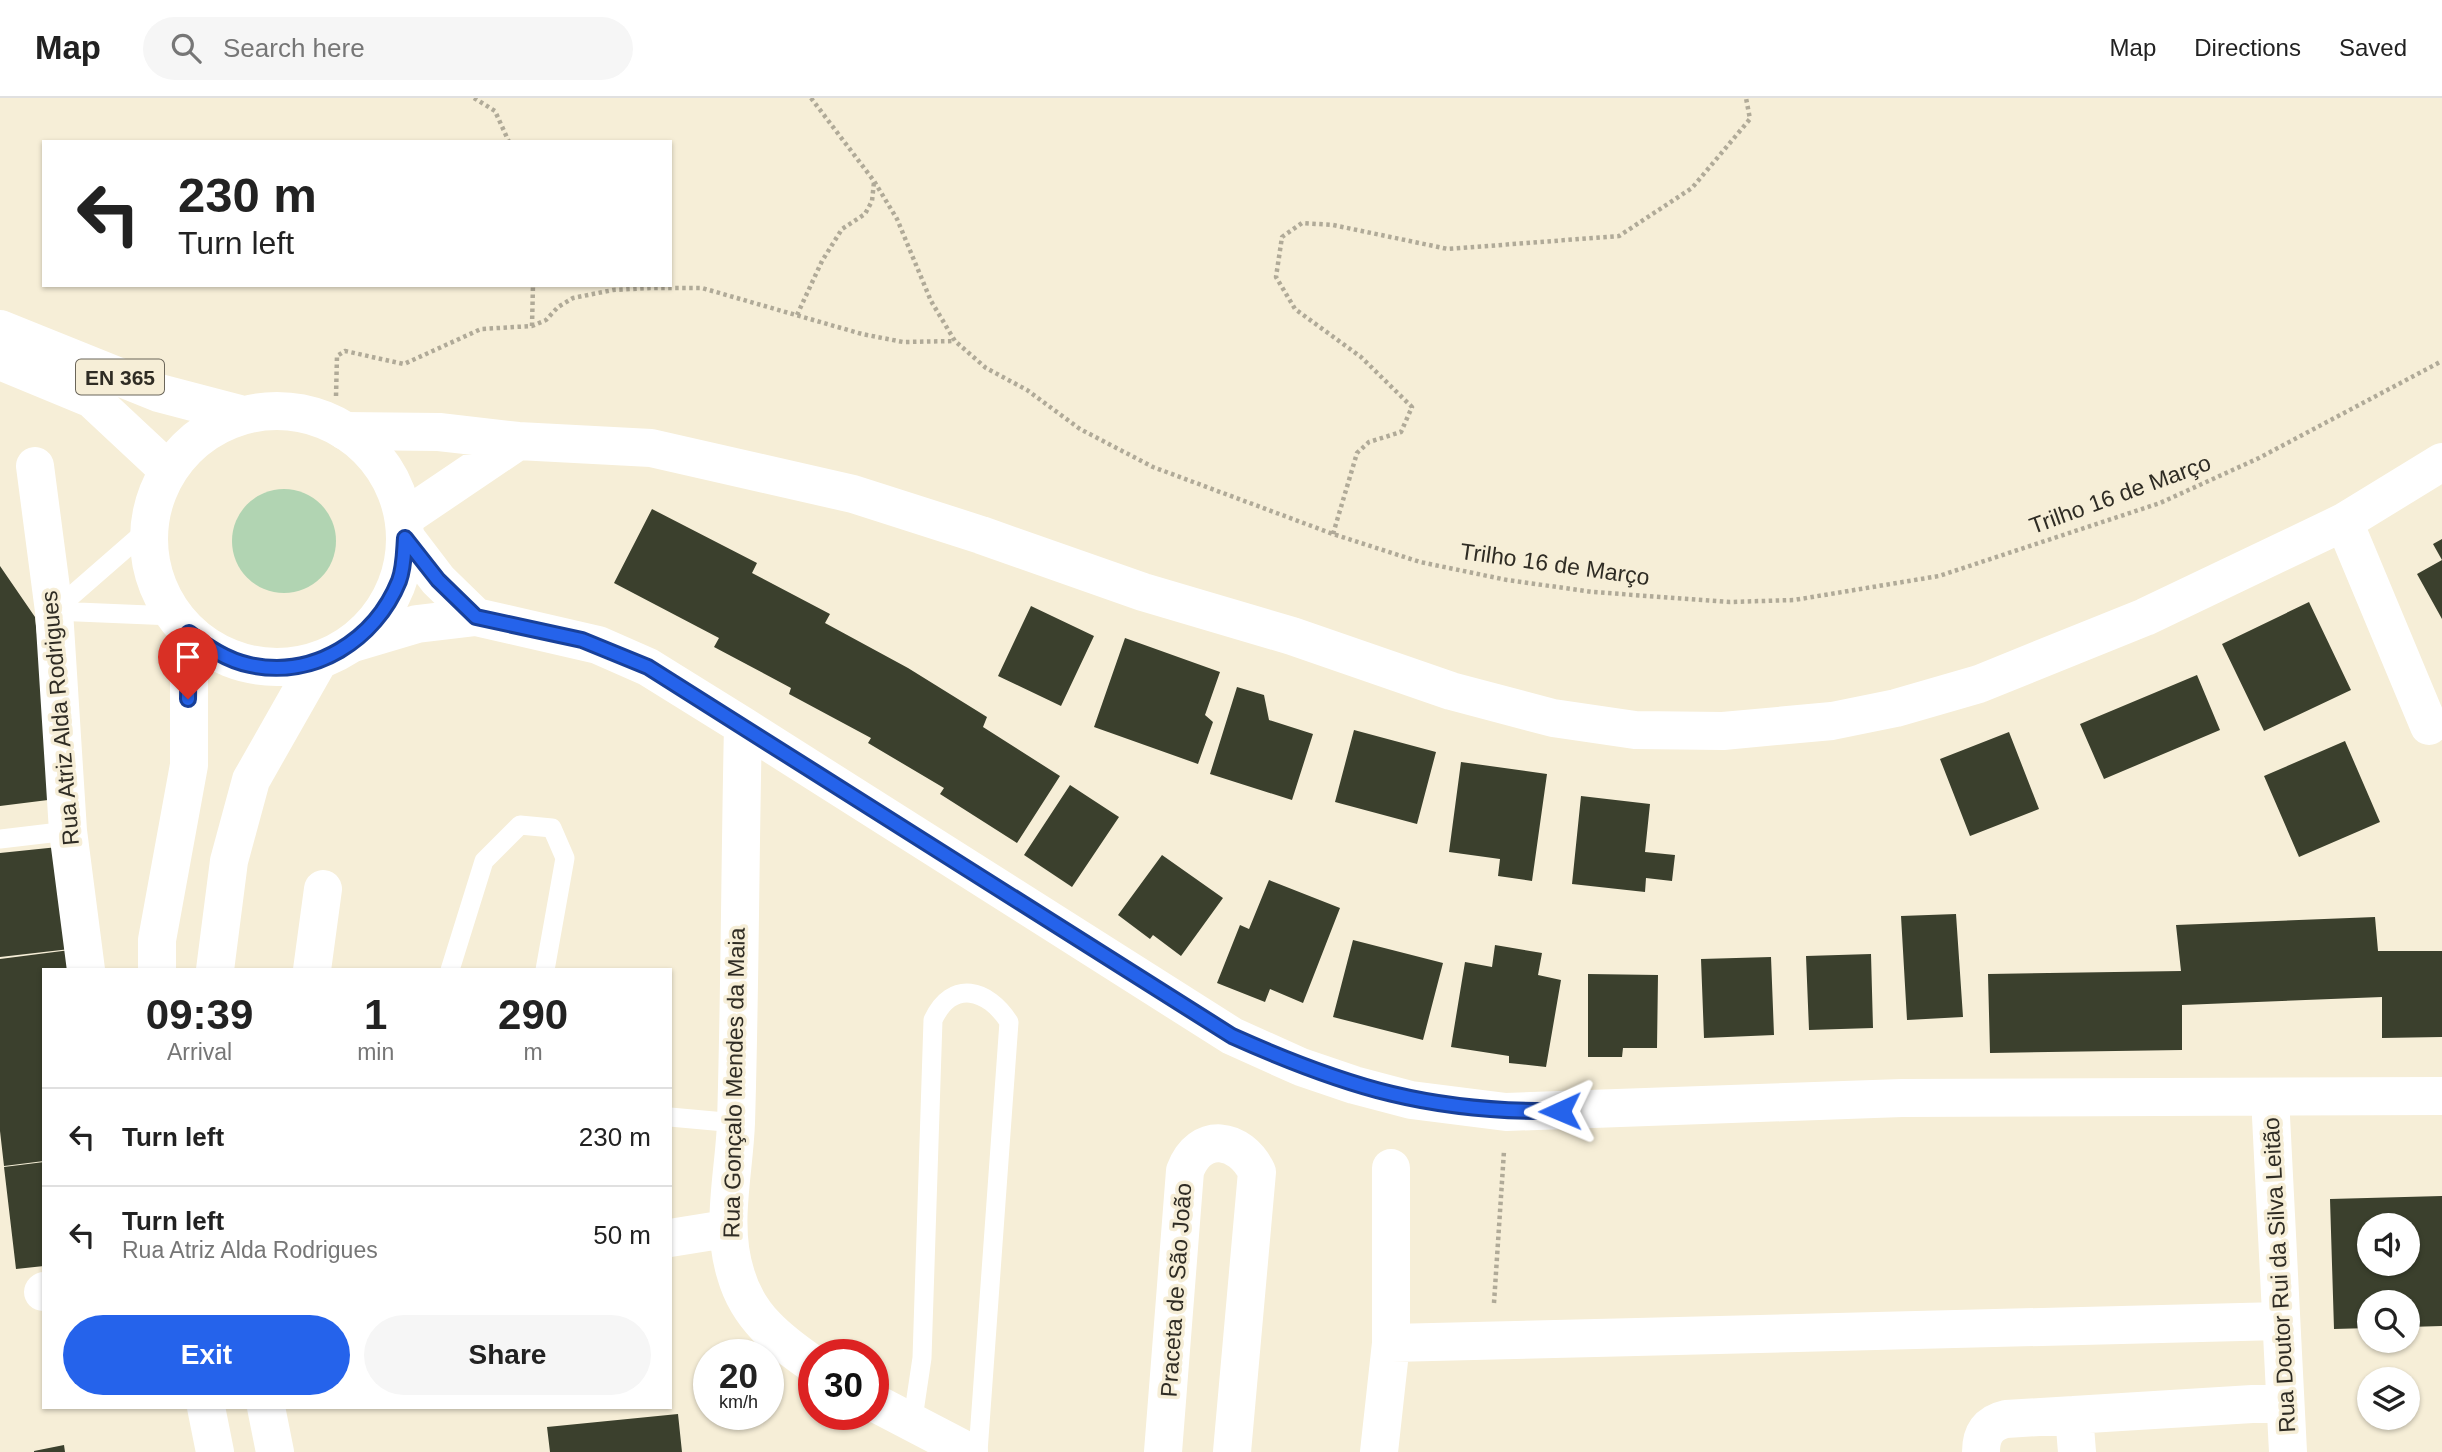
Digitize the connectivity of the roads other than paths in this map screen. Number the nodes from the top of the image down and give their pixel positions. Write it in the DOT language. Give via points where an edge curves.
graph roads {
  1 [pos="0,329"];
  2 [pos="0,361"];
  3 [pos="243,415"];
  4 [pos="340,428"];
  5 [pos="519,441"];
  6 [pos="2442,462"];
  7 [pos="35,466"];
  8 [pos="168,470"];
  9 [pos="2344,522"];
  10 [pos="148,528"];
  11 [pos="405,528"];
  12 [pos="54,611"];
  13 [pos="476,617"];
  14 [pos="181,625"];
  15 [pos="353,643"];
  16 [pos="318,662"];
  17 [pos="743,726"];
  18 [pos="2429,726"];
  19 [pos="68,831"];
  20 [pos="0,839"];
  21 [pos="323,889"];
  22 [pos="86,968"];
  23 [pos="157,968"];
  24 [pos="215,968"];
  25 [pos="312,968"];
  26 [pos="451,968"];
  27 [pos="545,968"];
  28 [pos="2442,1096"];
  29 [pos="2270,1097"];
  30 [pos="672,1117"];
  31 [pos="736,1123"];
  32 [pos="1391,1168"];
  33 [pos="726,1229"];
  34 [pos="672,1238"];
  35 [pos="2281,1321"];
  36 [pos="1391,1343"];
  37 [pos="798,1353"];
  38 [pos="2286,1402"];
  39 [pos="206,1409"];
  40 [pos="889,1411"];
  41 [pos="912,1425"];
  42 [pos="2076,1434"];
  43 [pos="215,1452"];
  44 [pos="969,1452"];
  45 [pos="978,1452"];
  46 [pos="1163,1452"];
  47 [pos="1231,1452"];
  48 [pos="1379,1452"];
  49 [pos="1981,1452"];
  50 [pos="2288,1452"];
  1 -- 3 [label="street, EN 365" via="159,393"];
  2 -- 8 [label="street, EN 365" via="92,399"];
  3 -- 4 [label="street" via="305,413"];
  3 -- 8 [label="street" via="200,436"];
  4 -- 5 [label="street"];
  4 -- 11 [label="street" via="373,454 393,484"];
  5 -- 9 [label="street" via="651,448 853,494 1451,691 1553,718 1635,730 1723,732 1792,726 1931,699 2042,661 2145,617"];
  5 -- 11 [label="street"];
  6 -- 9 [label="street"];
  7 -- 12 [label="street, Rua Atriz Alda Rodrigues"];
  8 -- 10 [label="street"];
  9 -- 18 [label="street"];
  10 -- 12 [label="lane"];
  10 -- 14 [label="street" via="150,560 159,589"];
  11 -- 13 [label="street" via="438,580"];
  11 -- 15 [label="street" via="400,579 382,615"];
  12 -- 14 [label="lane"];
  12 -- 19 [label="street, Rua Atriz Alda Rodrigues"];
  13 -- 15 [label="street" via="417,624"];
  13 -- 17 [label="street" via="598,645 648,667"];
  14 -- 16 [label="street" via="217,653 250,665 284,668"];
  14 -- 23 [label="street" via="189,765 157,940"];
  15 -- 16 [label="street"];
  16 -- 24 [label="street" via="251,780 229,861"];
  17 -- 29 [label="street" via="1232,1036 1301,1067 1411,1100 1506,1112 1902,1098"];
  17 -- 31 [label="street, Rua Gonçalo Mendes da Maia"];
  19 -- 20 [label="lane"];
  19 -- 22 [label="street, Rua Atriz Alda Rodrigues"];
  21 -- 25 [label="street"];
  26 -- 27 [label="lane" via="484,861 520,825 552,828 565,858"];
  28 -- 29 [label="street"];
  29 -- 35 [label="street, Rua Doutor Rui da Silva Leitão"];
  30 -- 31 [label="lane"];
  31 -- 33 [label="street, Rua Gonçalo Mendes da Maia"];
  32 -- 36 [label="street"];
  33 -- 34 [label="street"];
  33 -- 37 [label="street, Rua Gonçalo Mendes da Maia" via="735,1274 754,1314"];
  35 -- 36 [label="street"];
  35 -- 38 [label="street, Rua Doutor Rui da Silva Leitão"];
  36 -- 48 [label="street"];
  38 -- 42 [label="street"];
  38 -- 50 [label="street, Rua Doutor Rui da Silva Leitão"];
  39 -- 43 [label="street"];
  40 -- 41 [label="street"];
  41 -- 44 [label="street"];
  41 -- 45 [label="lane" via="922,1358 933,1020 939,1006 954,996 981,995 1009,1022"];
  42 -- 49 [label="street" via="1998,1420 1983,1434"];
  46 -- 47 [label="street, Praceta de São João" via="1185,1171 1197,1151 1214,1143 1241,1149 1256,1172"];
}
